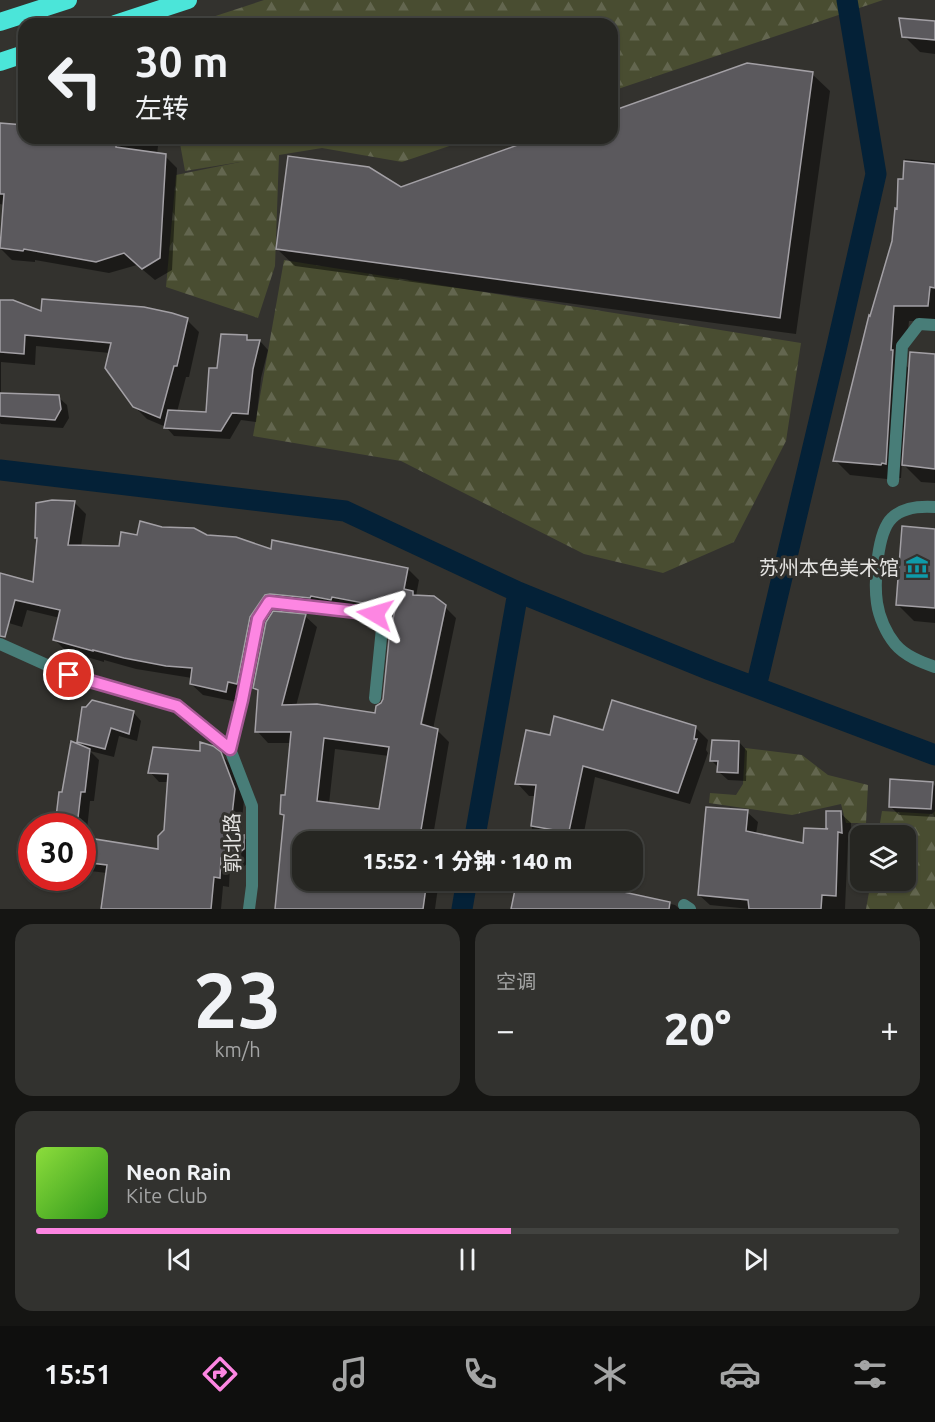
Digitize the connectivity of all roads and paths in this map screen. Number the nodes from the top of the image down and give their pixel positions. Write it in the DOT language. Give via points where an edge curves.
graph roads {
  1 [pos="68,0"];
  2 [pos="188,0"];
  3 [pos="132,18"];
  4 [pos="0,22"];
  5 [pos="18,56"];
  6 [pos="0,62"];
  7 [pos="935,326"];
  8 [pos="893,481"];
  9 [pos="935,507"];
  10 [pos="0,644"];
  11 [pos="935,667"];
  12 [pos="375,698"];
  13 [pos="230,749"];
  14 [pos="249,909"];
  1 -- 4 [label="highway"];
  2 -- 3 [label="highway"];
  5 -- 6 [label="highway"];
  7 -- 8 [label="street" via="919,324 902,346"];
  9 -- 11 [label="street" via="900,511 890,519 879,547 876,591 881,619 897,646 918,662"];
  10 -- 13 [label="street, 郭北路" via="69,675 177,706"];
  12 -- 13 [label="street" via="382,628 375,614 269,602 258,619"];
  13 -- 14 [label="street, 郭北路" via="252,806"];
}
